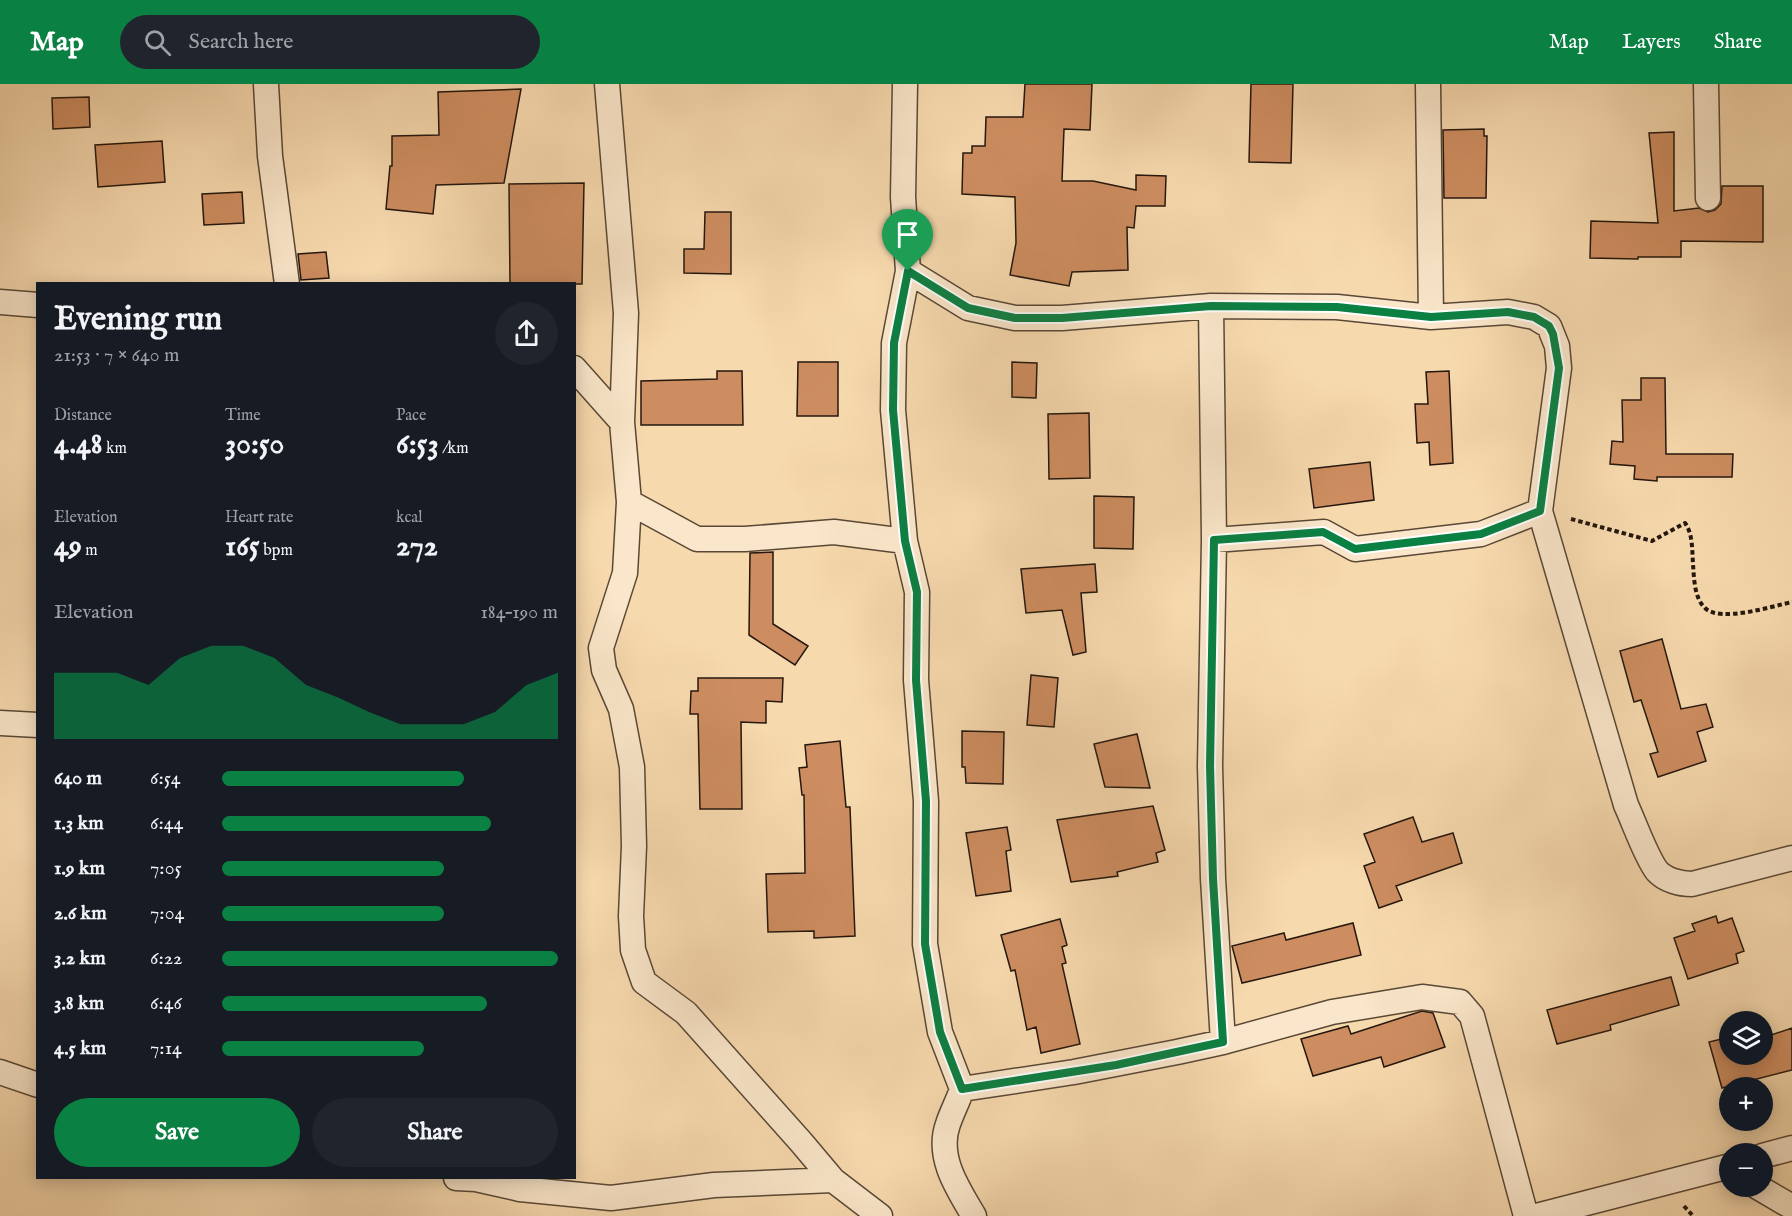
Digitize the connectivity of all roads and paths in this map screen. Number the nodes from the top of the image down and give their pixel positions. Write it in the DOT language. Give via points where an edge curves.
graph roads {
  1 [pos="266,84"];
  2 [pos="607,84"];
  3 [pos="905,84"];
  4 [pos="1428,84"];
  5 [pos="1706,84"];
  6 [pos="1708,198"];
  7 [pos="908,271"];
  8 [pos="287,282"];
  9 [pos="0,302"];
  10 [pos="36,305"];
  11 [pos="1211,306"];
  12 [pos="1431,317"];
  13 [pos="576,370"];
  14 [pos="622,422"];
  15 [pos="628,502"];
  16 [pos="1540,511"];
  17 [pos="1214,540"];
  18 [pos="905,541"];
  19 [pos="1792,602"];
  20 [pos="0,723"];
  21 [pos="36,725"];
  22 [pos="1792,858"];
  23 [pos="1223,1042"];
  24 [pos="0,1072"];
  25 [pos="36,1084"];
  26 [pos="962,1089"];
  27 [pos="1792,1148"];
  28 [pos="1773,1153"];
  29 [pos="1719,1171"];
  30 [pos="476,1179"];
  31 [pos="832,1180"];
  32 [pos="1773,1196"];
  33 [pos="1792,1207"];
  34 [pos="880,1216"];
  35 [pos="974,1216"];
  36 [pos="1526,1216"];
  37 [pos="1536,1216"];
  1 -- 8 [label="street" via="270,156"];
  2 -- 14 [label="street" via="626,314"];
  3 -- 7 [label="street" via="903,197"];
  4 -- 12 [label="street"];
  5 -- 6 [label="street"];
  7 -- 11 [label="street" via="968,308 1015,318"];
  7 -- 18 [label="street" via="894,343 893,399"];
  9 -- 10 [label="street"];
  11 -- 12 [label="street" via="1337,307"];
  11 -- 17 [label="street"];
  12 -- 16 [label="street" via="1508,312 1542,321 1553,334 1559,368"];
  13 -- 14 [label="street"];
  14 -- 15 [label="street"];
  15 -- 18 [label="street" via="697,539 834,532"];
  15 -- 31 [label="street" via="625,573 601,648 604,670 621,709 632,766 633,950 644,982 686,1013"];
  16 -- 17 [label="street" via="1481,534 1355,549 1323,532"];
  16 -- 19 [label="path" via="1645,541 1657,540 1685,522 1690,532 1695,586 1704,608 1720,614 1737,614"];
  16 -- 22 [label="street" via="1626,805 1657,871 1672,881 1692,884"];
  17 -- 23 [label="street" via="1210,766"];
  18 -- 26 [label="street" via="917,592 916,680 926,801 925,944 940,1032"];
  20 -- 21 [label="street"];
  23 -- 26 [label="street" via="1116,1065"];
  23 -- 36 [label="street" via="1332,1012 1422,997 1460,1002 1472,1016"];
  24 -- 25 [label="street"];
  26 -- 35 [label="street" via="944,1145 951,1177"];
  27 -- 28 [label="street"];
  29 -- 37 [label="street"];
  30 -- 31 [label="street" via="520,1189 611,1198 714,1185"];
  31 -- 34 [label="street"];
  32 -- 33 [label="street"];
}
